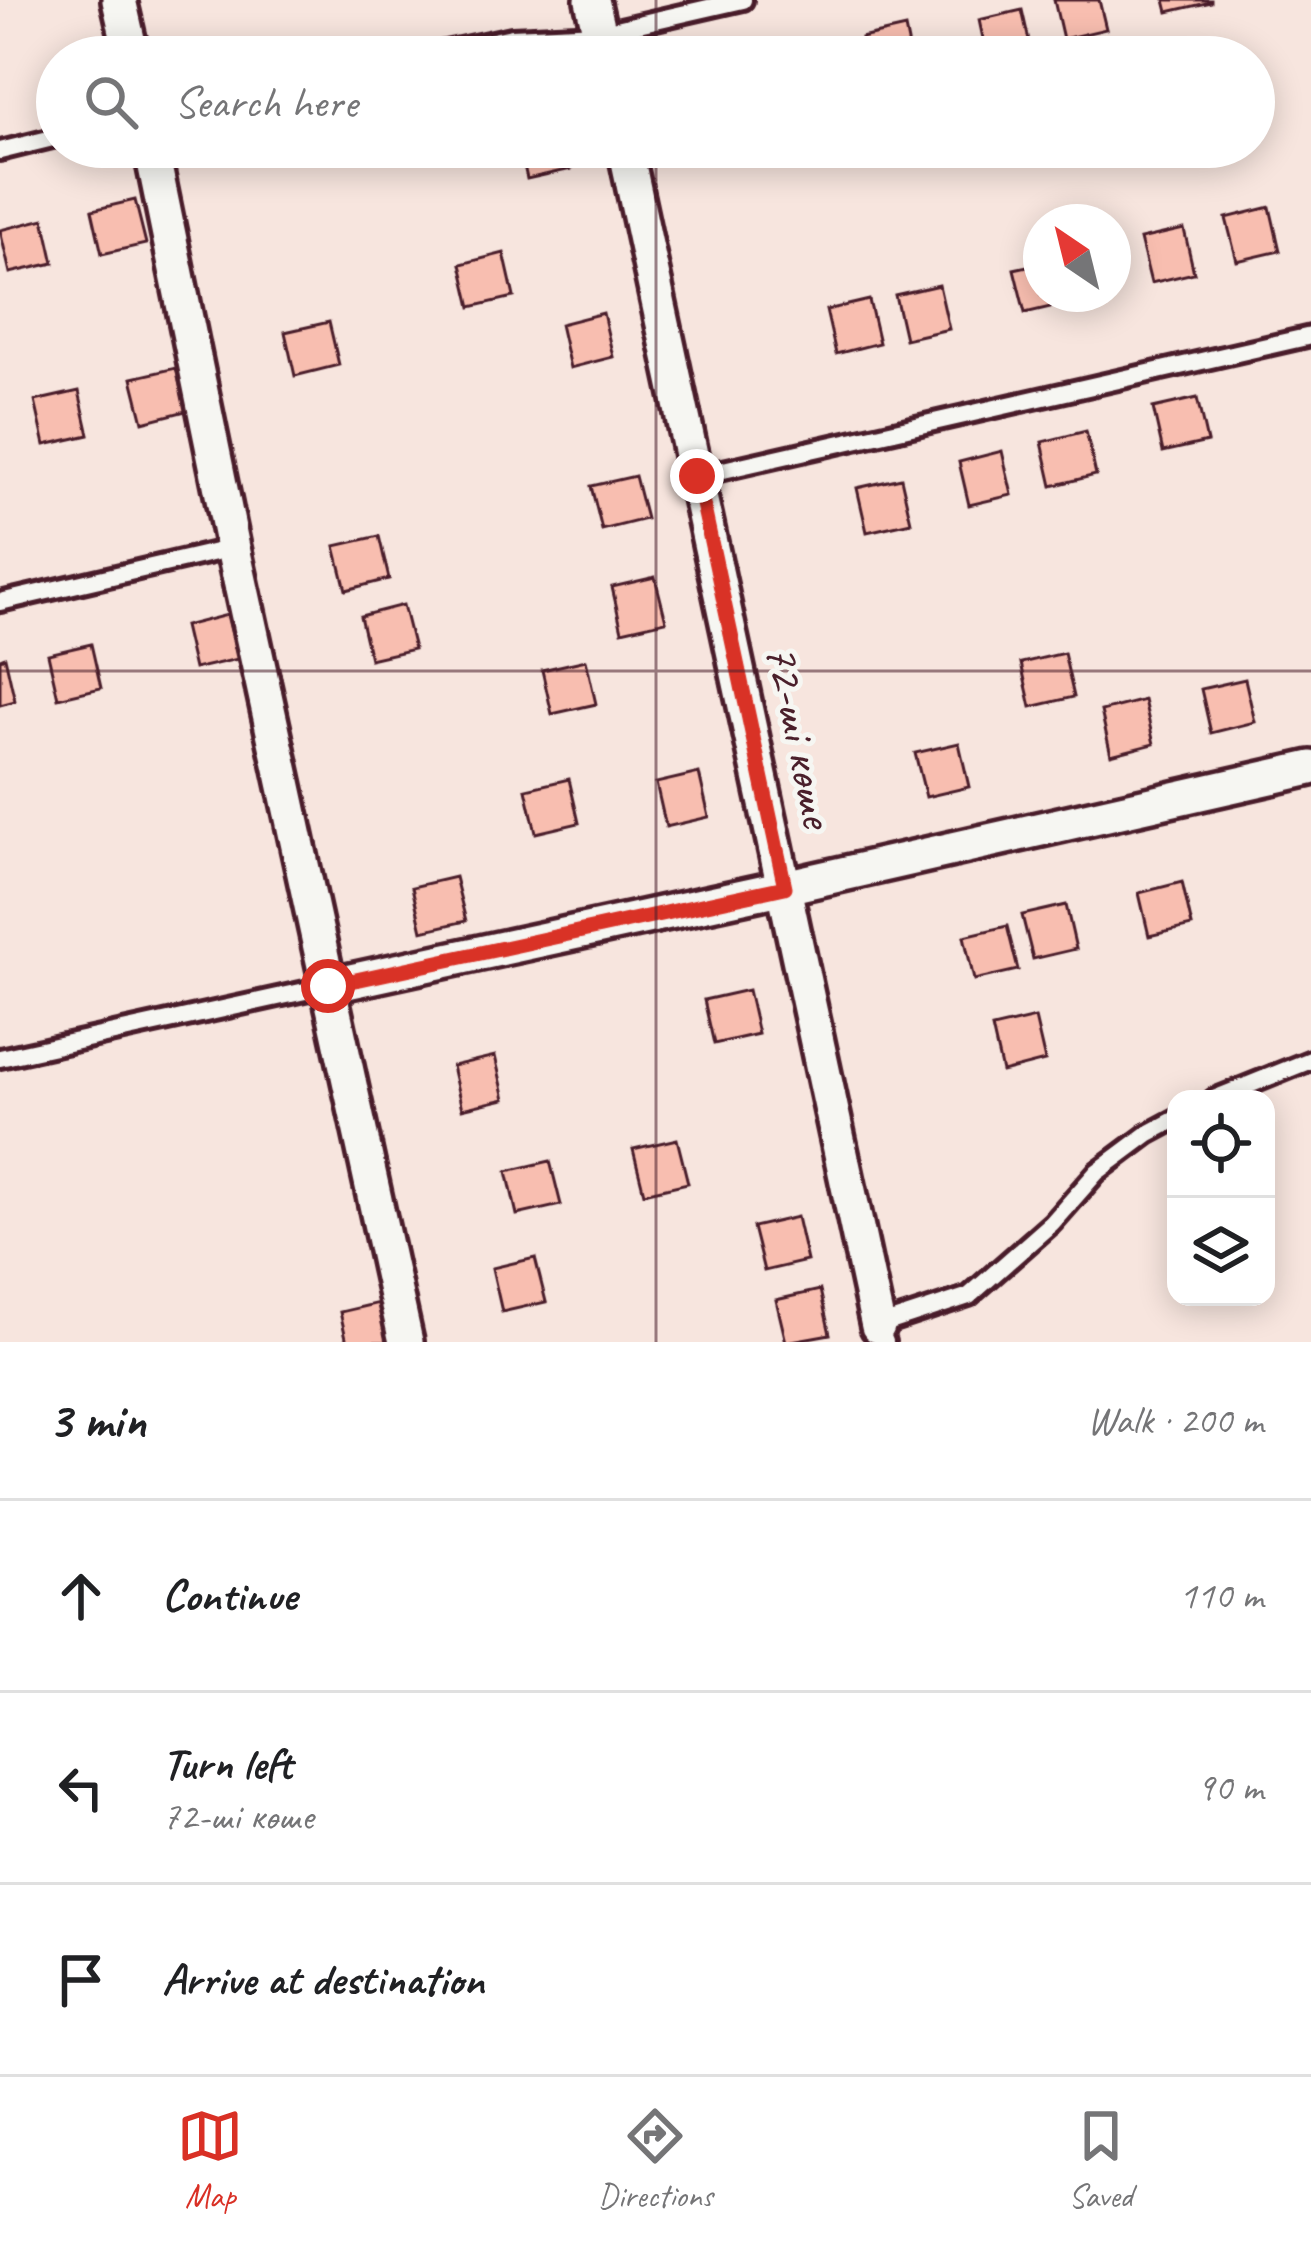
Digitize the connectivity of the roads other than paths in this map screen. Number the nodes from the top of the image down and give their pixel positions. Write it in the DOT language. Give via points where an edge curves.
graph roads {
  1 [pos="119,0"];
  2 [pos="743,0"];
  3 [pos="599,30"];
  4 [pos="127,36"];
  5 [pos="524,36"];
  6 [pos="36,142"];
  7 [pos="0,151"];
  8 [pos="155,168"];
  9 [pos="630,168"];
  10 [pos="1311,336"];
  11 [pos="697,476"];
  12 [pos="233,548"];
  13 [pos="0,602"];
  14 [pos="1311,768"];
  15 [pos="785,887"];
  16 [pos="328,986"];
  17 [pos="0,1058"];
  18 [pos="1311,1060"];
  19 [pos="1236,1090"];
  20 [pos="1167,1124"];
  21 [pos="882,1334"];
  22 [pos="406,1342"];
  1 -- 4 [label="street"];
  2 -- 3 [label="lane"];
  3 -- 5 [label="lane"];
  6 -- 7 [label="lane"];
  8 -- 12 [label="street"];
  9 -- 11 [label="street, 72-ші көше"];
  10 -- 11 [label="lane"];
  11 -- 15 [label="street, 72-ші көше"];
  12 -- 13 [label="lane"];
  12 -- 16 [label="street"];
  14 -- 15 [label="street"];
  15 -- 16 [label="street"];
  15 -- 21 [label="street, 72-ші көше"];
  16 -- 17 [label="lane"];
  16 -- 22 [label="street"];
  18 -- 19 [label="lane"];
  20 -- 21 [label="lane" via="1097,1172 969,1296"];
}
